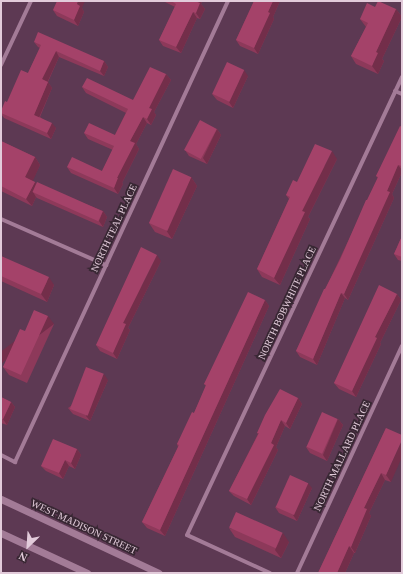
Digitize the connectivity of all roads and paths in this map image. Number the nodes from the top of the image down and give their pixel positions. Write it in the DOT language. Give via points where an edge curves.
graph roads {
  1 [pos="31,1"];
  2 [pos="228,1"];
  3 [pos="1,65"];
  4 [pos="402,77"];
  5 [pos="395,91"];
  6 [pos="402,94"];
  7 [pos="1,219"];
  8 [pos="106,265"];
  9 [pos="402,346"];
  10 [pos="1,455"];
  11 [pos="1,500"];
  12 [pos="1,533"];
  13 [pos="86,573"];
  14 [pos="159,573"];
  15 [pos="270,573"];
  16 [pos="297,573"];
  1 -- 3 [label="street"];
  2 -- 8 [label="street, NORTH TEAL PLACE"];
  4 -- 5 [label="street, NORTH BOBWHITE PLACE"];
  5 -- 6 [label="street"];
  5 -- 15 [label="street, NORTH BOBWHITE PLACE" via="187,536"];
  7 -- 8 [label="street"];
  8 -- 10 [label="street, NORTH TEAL PLACE" via="16,462"];
  9 -- 16 [label="street, NORTH MALLARD PLACE"];
  11 -- 14 [label="street, WEST MADISON STREET"];
  12 -- 13 [label="street"];
}
